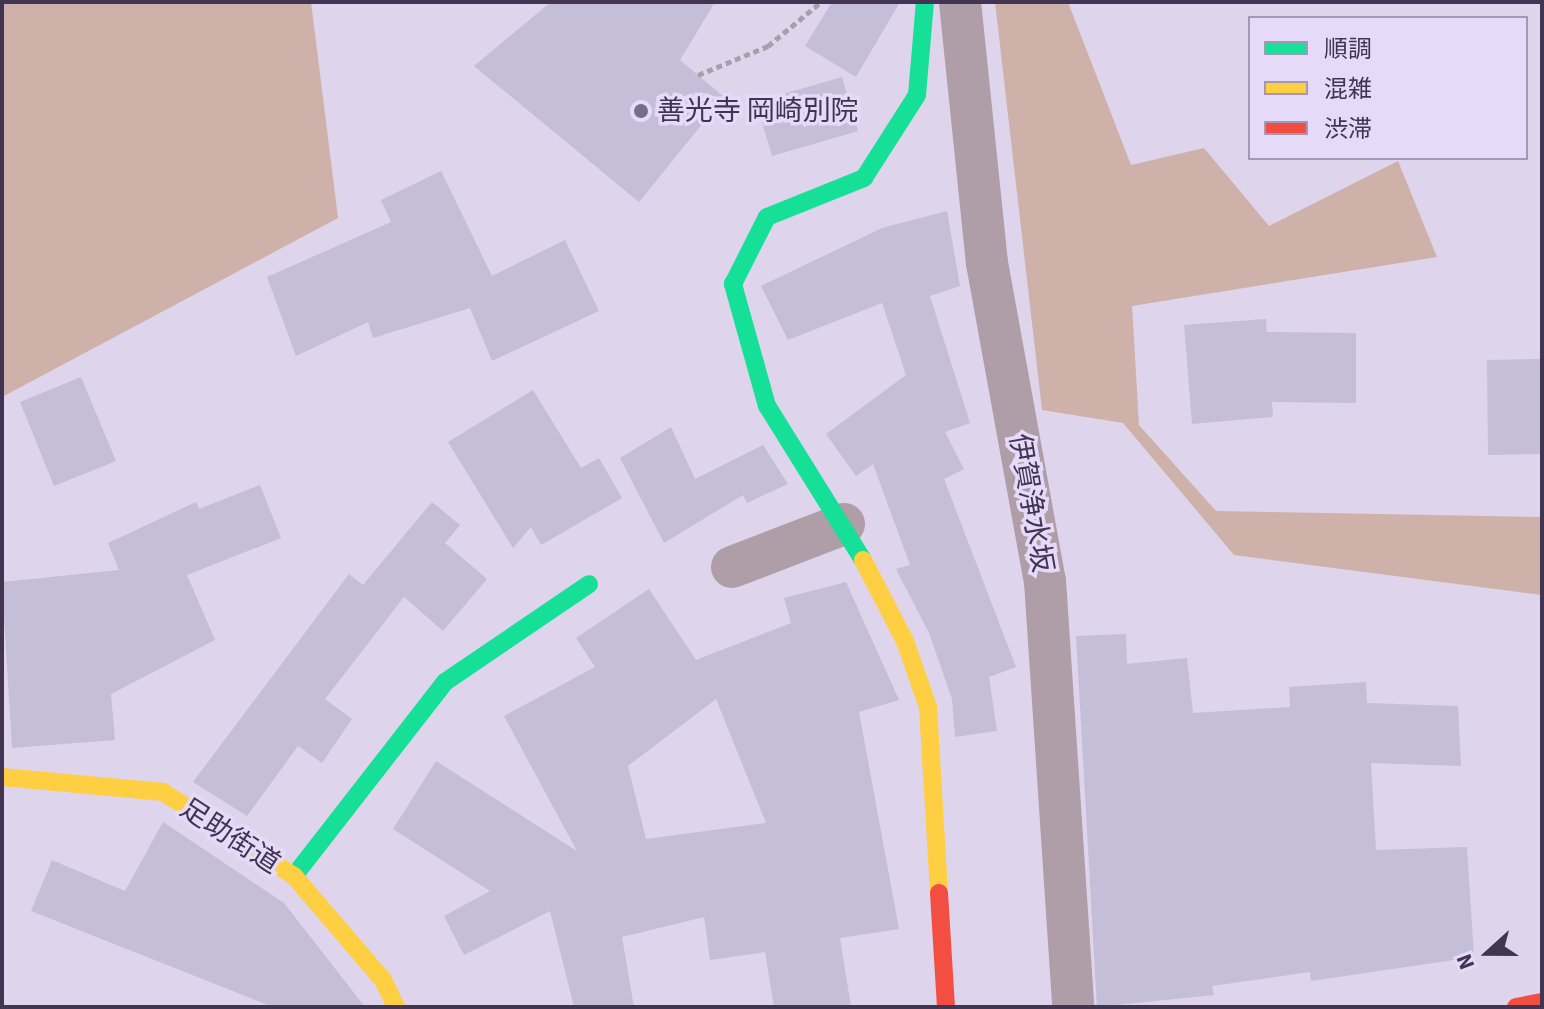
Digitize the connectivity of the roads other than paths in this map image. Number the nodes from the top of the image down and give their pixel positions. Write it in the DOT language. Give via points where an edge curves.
graph roads {
  1 [pos="925,2"];
  2 [pos="960,2"];
  3 [pos="844,524"];
  4 [pos="732,567"];
  5 [pos="589,584"];
  6 [pos="2,777"];
  7 [pos="294,876"];
  8 [pos="1542,1002"];
  9 [pos="396,1007"];
  10 [pos="946,1007"];
  11 [pos="1073,1007"];
  12 [pos="1516,1007"];
  1 -- 3 [label="street" via="917,95 864,178 767,217 733,284 767,406"];
  2 -- 11 [label="street, 伊賀浄水坂" via="987,263 1045,581"];
  3 -- 4 [label="street"];
  3 -- 10 [label="street" via="905,641 928,707"];
  5 -- 7 [label="street" via="445,682"];
  6 -- 7 [label="street, 足助街道" via="163,792"];
  7 -- 9 [label="street, 足助街道" via="383,980"];
  8 -- 12 [label="street"];
}
